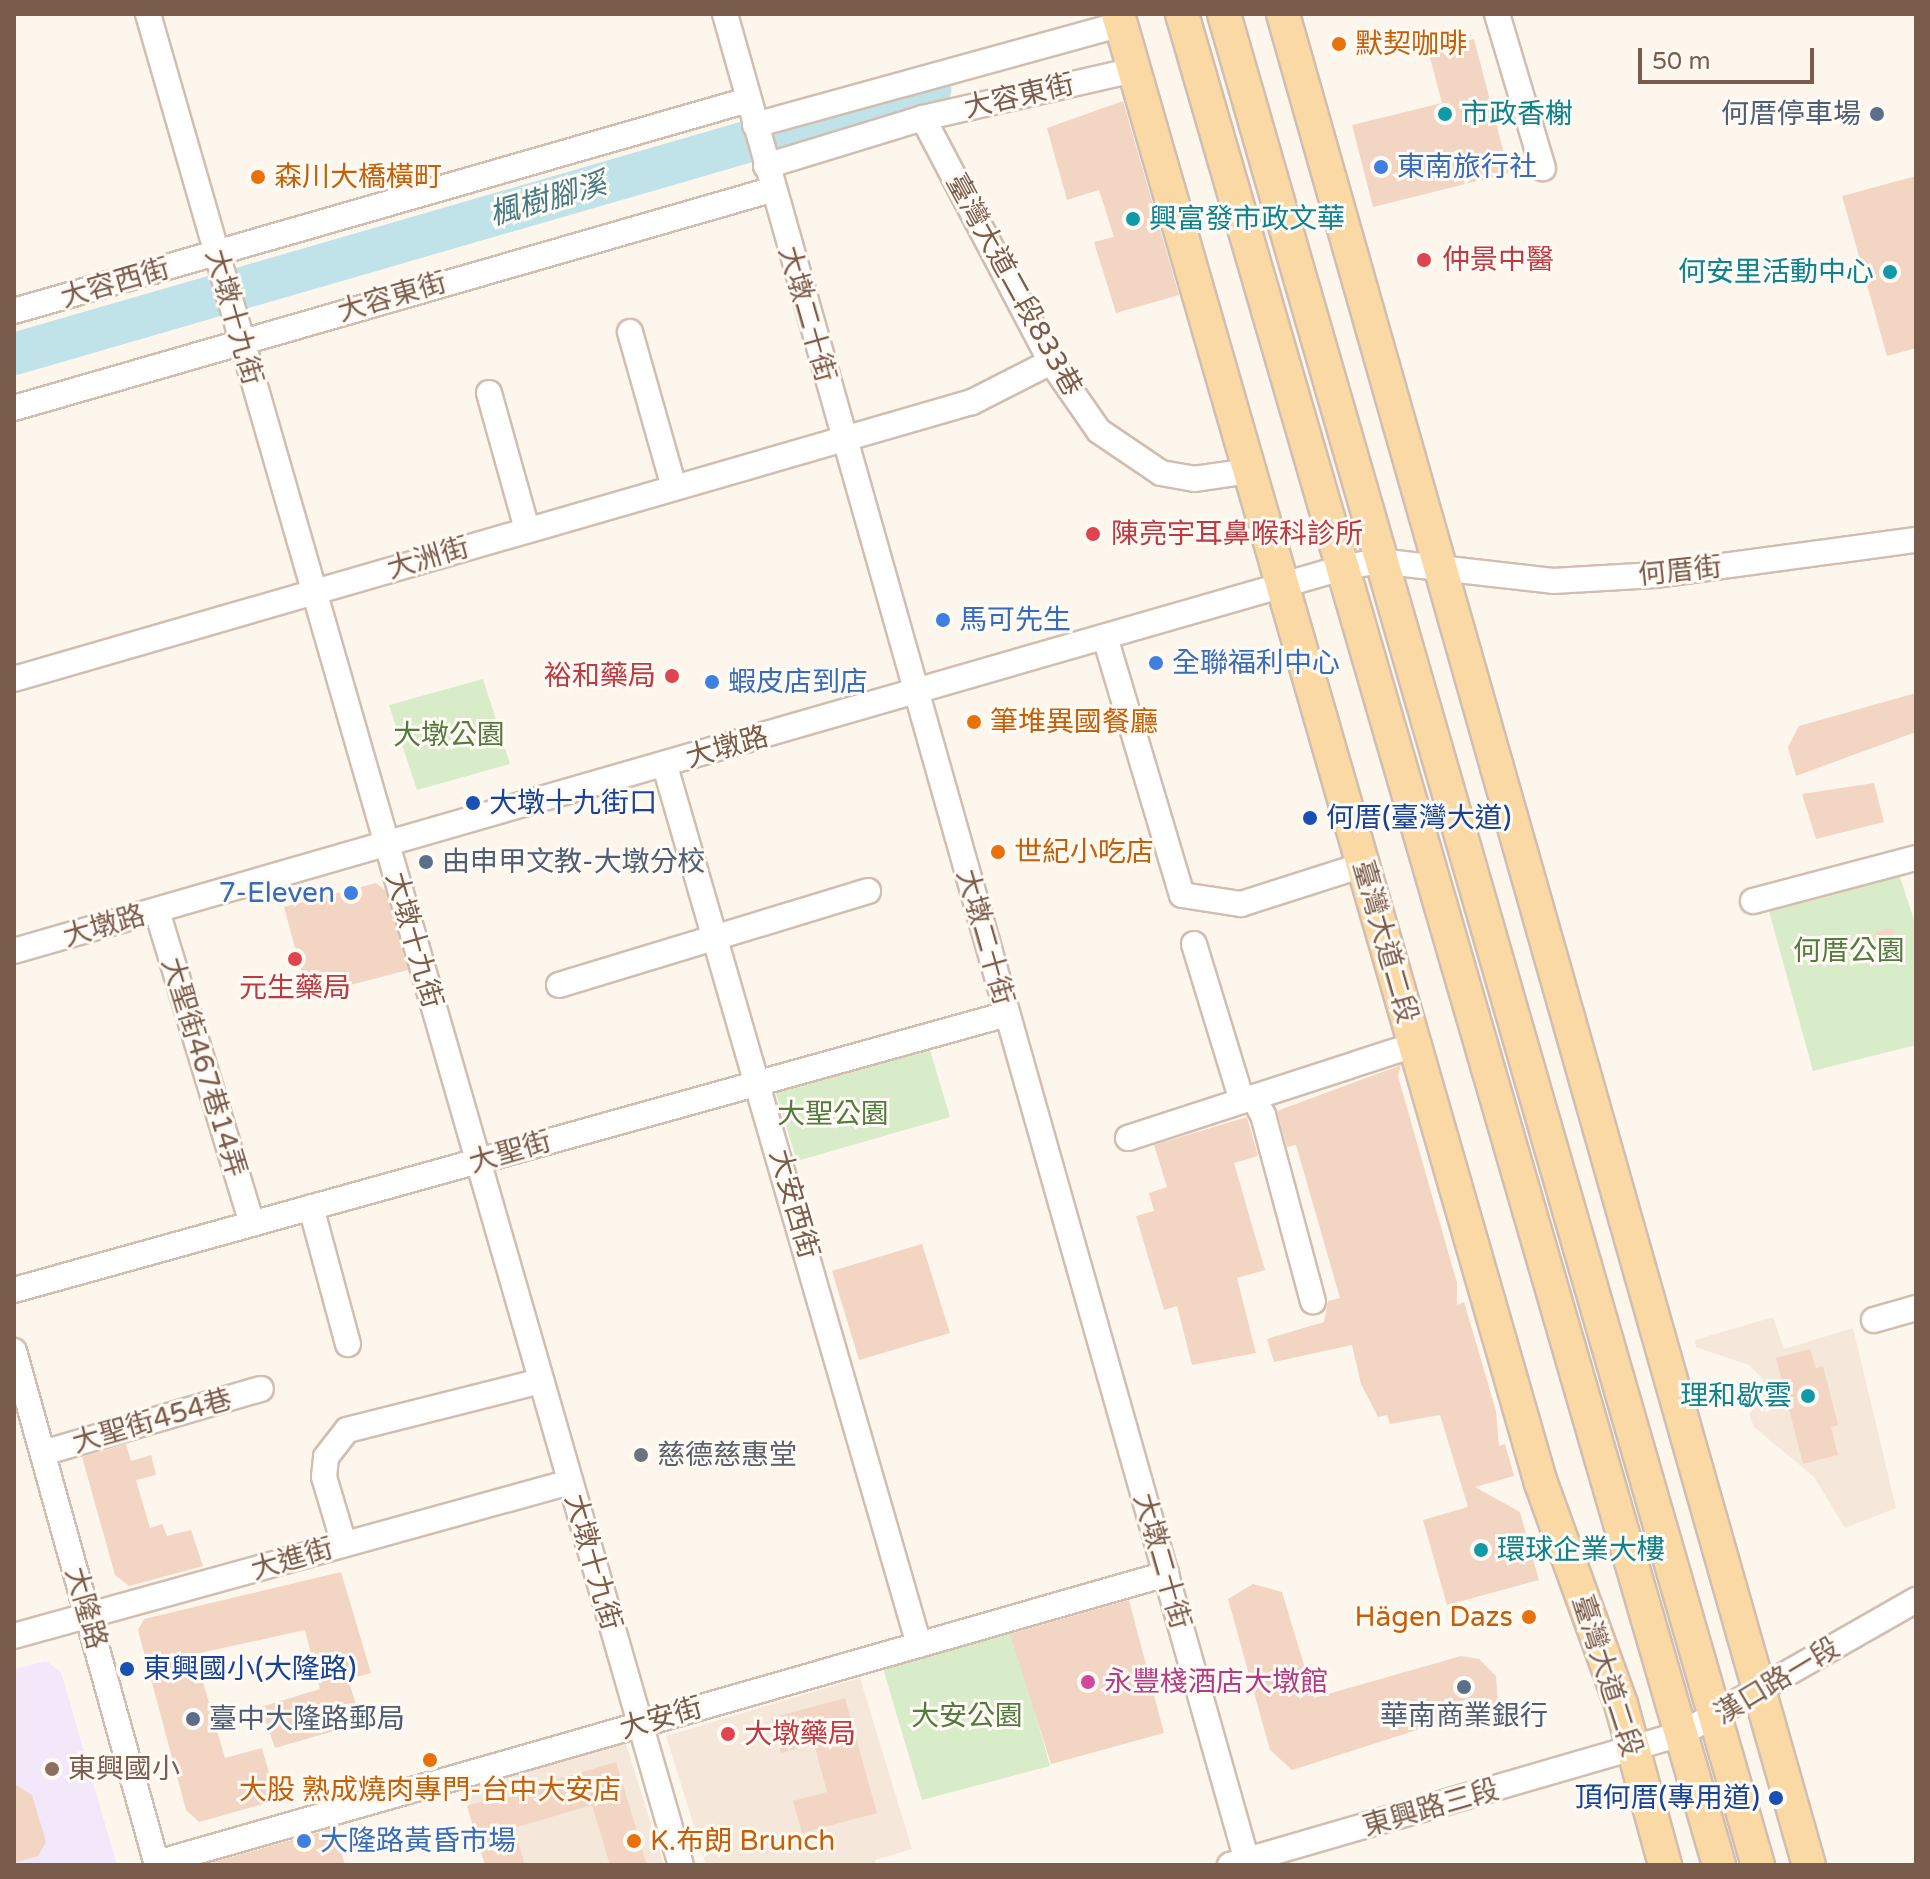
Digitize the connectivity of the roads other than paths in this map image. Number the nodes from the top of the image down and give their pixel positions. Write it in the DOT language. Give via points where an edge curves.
graph roads {
  1 [pos="148,14"];
  2 [pos="725,14"];
  3 [pos="1182,14"];
  4 [pos="1224,14"];
  5 [pos="1497,14"];
  6 [pos="1287,15"];
  7 [pos="1120,19"];
  8 [pos="1134,70"];
  9 [pos="748,100"];
  10 [pos="923,118"];
  11 [pos="755,125"];
  12 [pos="766,166"];
  13 [pos="1543,168"];
  14 [pos="771,190"];
  15 [pos="216,254"];
  16 [pos="14,311"];
  17 [pos="630,332"];
  18 [pos="242,340"];
  19 [pos="1051,362"];
  20 [pos="489,393"];
  21 [pos="14,408"];
  22 [pos="842,438"];
  23 [pos="1250,471"];
  24 [pos="674,487"];
  25 [pos="527,529"];
  26 [pos="1916,540"];
  27 [pos="1378,561"];
  28 [pos="1443,566"];
  29 [pos="1342,568"];
  30 [pos="1283,586"];
  31 [pos="314,591"];
  32 [pos="1105,637"];
  33 [pos="14,679"];
  34 [pos="916,692"];
  35 [pos="665,766"];
  36 [pos="387,846"];
  37 [pos="1916,858"];
  38 [pos="1363,865"];
  39 [pos="868,891"];
  40 [pos="1753,901"];
  41 [pos="157,911"];
  42 [pos="716,939"];
  43 [pos="1194,944"];
  44 [pos="14,951"];
  45 [pos="559,985"];
  46 [pos="1007,1014"];
  47 [pos="1415,1045"];
  48 [pos="759,1083"];
  49 [pos="1247,1099"];
  50 [pos="1128,1138"];
  51 [pos="478,1161"];
  52 [pos="311,1207"];
  53 [pos="252,1224"];
  54 [pos="14,1290"];
  55 [pos="1313,1301"];
  56 [pos="1916,1308"];
  57 [pos="1874,1320"];
  58 [pos="348,1344"];
  59 [pos="14,1351"];
  60 [pos="541,1381"];
  61 [pos="261,1389"];
  62 [pos="43,1453"];
  63 [pos="570,1482"];
  64 [pos="344,1544"];
  65 [pos="1166,1574"];
  66 [pos="1916,1600"];
  67 [pos="88,1616"];
  68 [pos="14,1636"];
  69 [pos="919,1645"];
  70 [pos="1759,1687"];
  71 [pos="1717,1718"];
  72 [pos="640,1724"];
  73 [pos="1681,1734"];
  74 [pos="1632,1750"];
  75 [pos="1242,1863"];
  76 [pos="157,1864"];
  77 [pos="681,1865"];
  78 [pos="1665,1865"];
  79 [pos="1719,1865"];
  80 [pos="1758,1865"];
  81 [pos="1809,1865"];
  1 -- 15 [label="street, 大墩十九街"];
  2 -- 9 [label="street, 大墩二十街"];
  3 -- 29 [label="main road, 臺灣大道二段"];
  4 -- 27 [label="main road"];
  5 -- 13 [label="street"];
  6 -- 28 [label="main road"];
  7 -- 8 [label="main road, 臺灣大道二段"];
  7 -- 11 [label="street, 大容東街"];
  8 -- 10 [label="street, 大容東街"];
  8 -- 23 [label="main road, 臺灣大道二段"];
  9 -- 11 [label="street, 大墩二十街"];
  9 -- 15 [label="street"];
  10 -- 12 [label="street, 大容東街"];
  10 -- 19 [label="street, 臺灣大道二段833巷"];
  11 -- 12 [label="street, 大墩二十街"];
  12 -- 14 [label="street, 大墩二十街"];
  14 -- 18 [label="street, 大容東街"];
  14 -- 22 [label="street, 大墩二十街"];
  15 -- 16 [label="street, 大容西街"];
  15 -- 18 [label="street, 大墩十九街"];
  17 -- 24 [label="street"];
  18 -- 21 [label="street, 大容東街"];
  18 -- 31 [label="street, 大墩十九街"];
  19 -- 22 [label="street, 大洲街" via="972,402"];
  19 -- 23 [label="street, 臺灣大道二段833巷" via="1099,431 1125,454 1161,473 1194,479"];
  20 -- 25 [label="street"];
  22 -- 24 [label="street, 大洲街"];
  22 -- 34 [label="street, 大墩二十街"];
  23 -- 30 [label="main road, 臺灣大道二段"];
  24 -- 25 [label="street, 大洲街"];
  25 -- 31 [label="street, 大洲街"];
  26 -- 28 [label="street, 何厝街" via="1656,575 1553,581"];
  27 -- 28 [label="street, 大墩路"];
  27 -- 29 [label="street, 大墩路"];
  27 -- 71 [label="main road"];
  28 -- 70 [label="main road"];
  29 -- 30 [label="street, 大墩路"];
  29 -- 73 [label="main road, 臺灣大道二段"];
  30 -- 32 [label="street, 大墩路"];
  30 -- 38 [label="main road, 臺灣大道二段"];
  31 -- 33 [label="street, 大洲街"];
  31 -- 36 [label="street, 大墩十九街"];
  32 -- 34 [label="street, 大墩路"];
  32 -- 38 [label="street" via="1182,895 1241,904"];
  34 -- 35 [label="street, 大墩路"];
  34 -- 46 [label="street, 大墩二十街"];
  35 -- 36 [label="street, 大墩路"];
  35 -- 42 [label="street, 大安西街"];
  36 -- 41 [label="street, 大墩路"];
  36 -- 51 [label="street, 大墩十九街"];
  37 -- 40 [label="street"];
  38 -- 47 [label="main road, 臺灣大道二段"];
  39 -- 42 [label="street"];
  41 -- 44 [label="street, 大墩路"];
  41 -- 53 [label="street, 大聖街467巷14弄"];
  42 -- 45 [label="street"];
  42 -- 48 [label="street, 大安西街"];
  43 -- 49 [label="street"];
  46 -- 48 [label="street, 大聖街"];
  46 -- 65 [label="street, 大墩二十街"];
  47 -- 49 [label="street"];
  47 -- 74 [label="main road, 臺灣大道二段" via="1541,1483"];
  48 -- 51 [label="street, 大聖街"];
  48 -- 69 [label="street, 大安西街"];
  49 -- 50 [label="street"];
  49 -- 55 [label="street" via="1263,1115"];
  51 -- 52 [label="street, 大聖街"];
  51 -- 60 [label="street, 大墩十九街"];
  52 -- 53 [label="street, 大聖街"];
  52 -- 58 [label="street"];
  53 -- 54 [label="street, 大聖街"];
  56 -- 57 [label="street"];
  59 -- 62 [label="street, 大隆路"];
  60 -- 63 [label="street, 大墩十九街"];
  60 -- 64 [label="street" via="347,1430 326,1457 324,1477"];
  61 -- 62 [label="street, 大聖街454巷"];
  62 -- 67 [label="street, 大隆路"];
  63 -- 64 [label="street, 大進街"];
  63 -- 72 [label="street, 大墩十九街"];
  64 -- 67 [label="street, 大進街"];
  65 -- 69 [label="street, 大安街"];
  65 -- 75 [label="street, 大墩二十街"];
  66 -- 70 [label="street, 漢口路一段"];
  67 -- 68 [label="street, 大進街"];
  67 -- 76 [label="street, 大隆路"];
  69 -- 72 [label="street, 大安街"];
  70 -- 71 [label="street, 漢口路一段"];
  70 -- 81 [label="main road"];
  71 -- 73 [label="street, 漢口路一段"];
  71 -- 80 [label="main road"];
  72 -- 76 [label="street, 大安街"];
  72 -- 77 [label="street, 大墩十九街"];
  73 -- 74 [label="street, 漢口路一段"];
  73 -- 79 [label="main road, 臺灣大道二段"];
  74 -- 75 [label="street, 東興路三段"];
  74 -- 78 [label="main road, 臺灣大道二段"];
}
